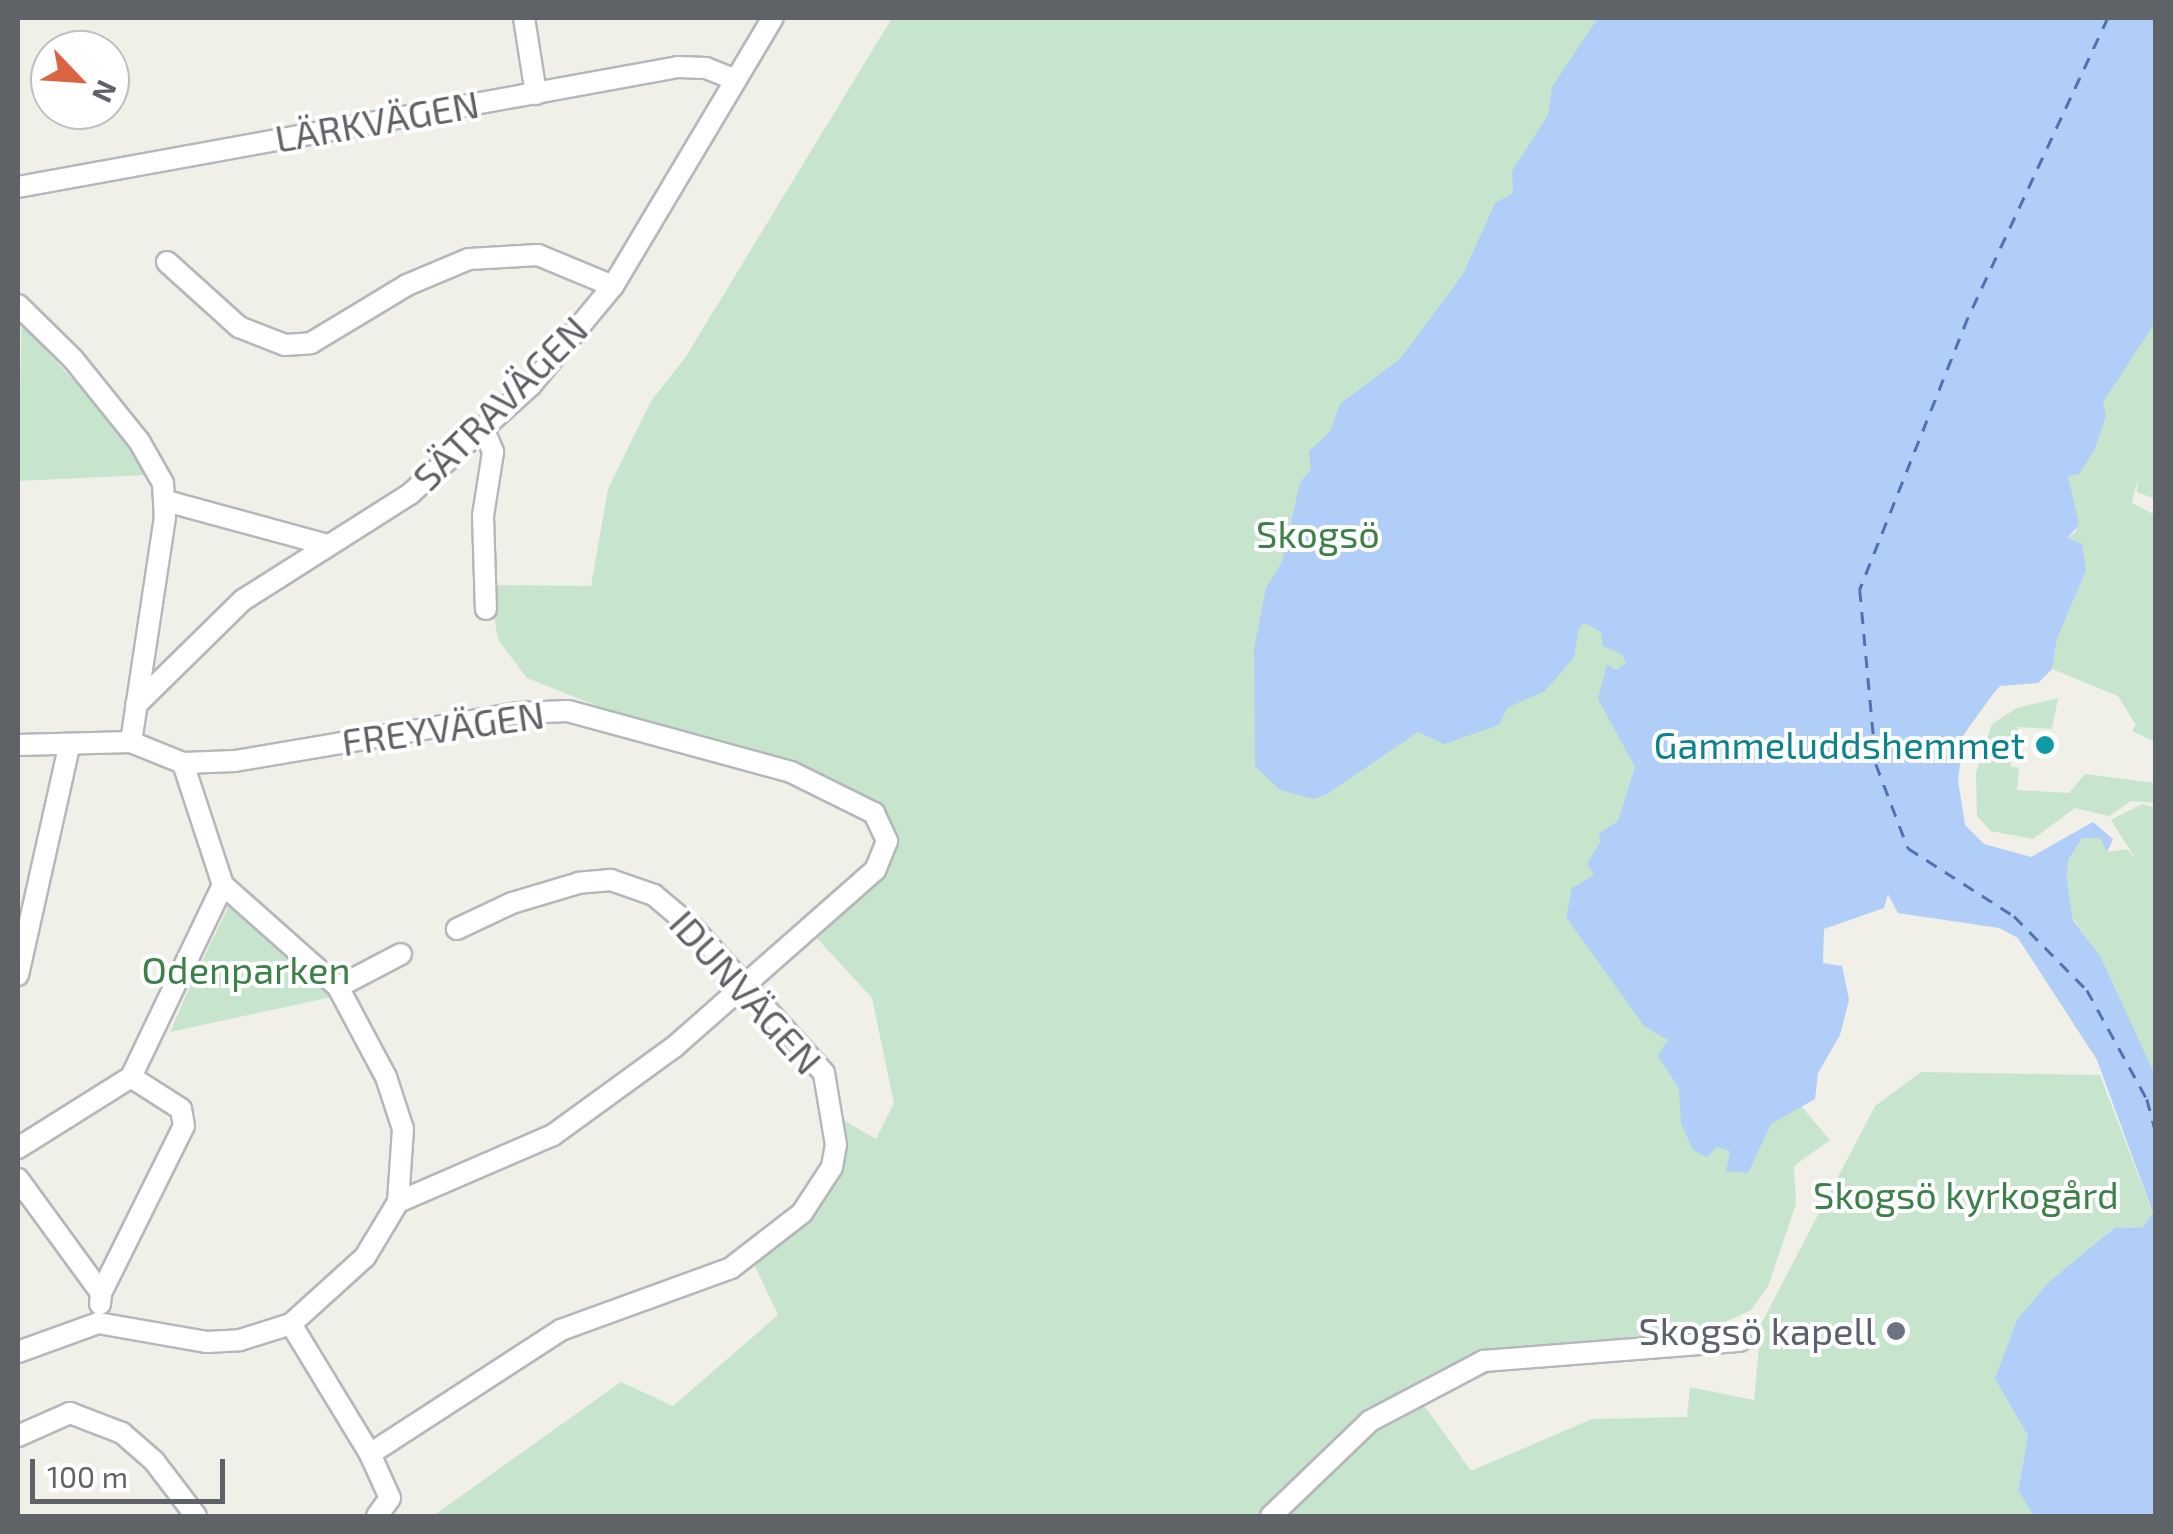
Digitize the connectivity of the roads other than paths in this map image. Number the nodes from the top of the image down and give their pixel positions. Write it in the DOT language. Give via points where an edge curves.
graph roads {
  1 [pos="524,18"];
  2 [pos="773,18"];
  3 [pos="736,80"];
  4 [pos="536,94"];
  5 [pos="18,187"];
  6 [pos="168,262"];
  7 [pos="613,286"];
  8 [pos="18,305"];
  9 [pos="483,428"];
  10 [pos="166,501"];
  11 [pos="328,544"];
  12 [pos="486,609"];
  13 [pos="136,704"];
  14 [pos="130,742"];
  15 [pos="18,745"];
  16 [pos="69,746"];
  17 [pos="182,763"];
  18 [pos="224,885"];
  19 [pos="457,929"];
  20 [pos="401,954"];
  21 [pos="18,975"];
  22 [pos="745,986"];
  23 [pos="338,987"];
  24 [pos="131,1077"];
  25 [pos="18,1148"];
  26 [pos="18,1179"];
  27 [pos="398,1202"];
  28 [pos="101,1292"];
  29 [pos="98,1324"];
  30 [pos="291,1324"];
  31 [pos="1740,1341"];
  32 [pos="18,1352"];
  33 [pos="18,1436"];
  34 [pos="370,1454"];
  35 [pos="381,1513"];
  36 [pos="196,1516"];
  37 [pos="1271,1516"];
  1 -- 4 [label="street"];
  2 -- 3 [label="street, SÄTRAVÄGEN"];
  3 -- 4 [label="street, LÄRKVÄGEN" via="706,68 678,67"];
  3 -- 7 [label="street, SÄTRAVÄGEN"];
  4 -- 5 [label="street, LÄRKVÄGEN"];
  6 -- 7 [label="street" via="240,327 285,345 311,343 406,285 468,259 538,255"];
  7 -- 9 [label="street, SÄTRAVÄGEN" via="530,385"];
  8 -- 10 [label="street" via="73,359 139,441"];
  9 -- 11 [label="street, SÄTRAVÄGEN" via="410,494"];
  9 -- 12 [label="street" via="494,452 483,516"];
  10 -- 11 [label="street"];
  10 -- 13 [label="street"];
  11 -- 13 [label="street, SÄTRAVÄGEN" via="242,600"];
  13 -- 14 [label="street"];
  14 -- 16 [label="street, FREYVÄGEN"];
  14 -- 17 [label="street, FREYVÄGEN"];
  15 -- 16 [label="street, FREYVÄGEN"];
  16 -- 21 [label="street"];
  17 -- 18 [label="street"];
  17 -- 22 [label="street, FREYVÄGEN" via="235,761 518,712 568,712 821,784 874,813 886,831 886,851 875,870"];
  18 -- 23 [label="street"];
  18 -- 24 [label="street"];
  19 -- 22 [label="street, IDUNVÄGEN" via="512,903 611,880 668,905"];
  20 -- 23 [label="street"];
  22 -- 27 [label="street" via="581,1118 452,1184"];
  22 -- 34 [label="street, IDUNVÄGEN" via="807,1050 831,1095 832,1168 802,1214 693,1287 560,1330"];
  23 -- 27 [label="street" via="396,1103 405,1150"];
  24 -- 25 [label="street"];
  24 -- 28 [label="street" via="181,1109 184,1126"];
  26 -- 28 [label="street"];
  27 -- 30 [label="street" via="365,1258"];
  28 -- 29 [label="street"];
  29 -- 30 [label="street" via="207,1342"];
  29 -- 32 [label="street"];
  30 -- 34 [label="street"];
  31 -- 37 [label="street" via="1484,1361 1370,1421"];
  33 -- 36 [label="street" via="70,1413 122,1433 154,1460"];
  34 -- 35 [label="street" via="390,1498"];
}
